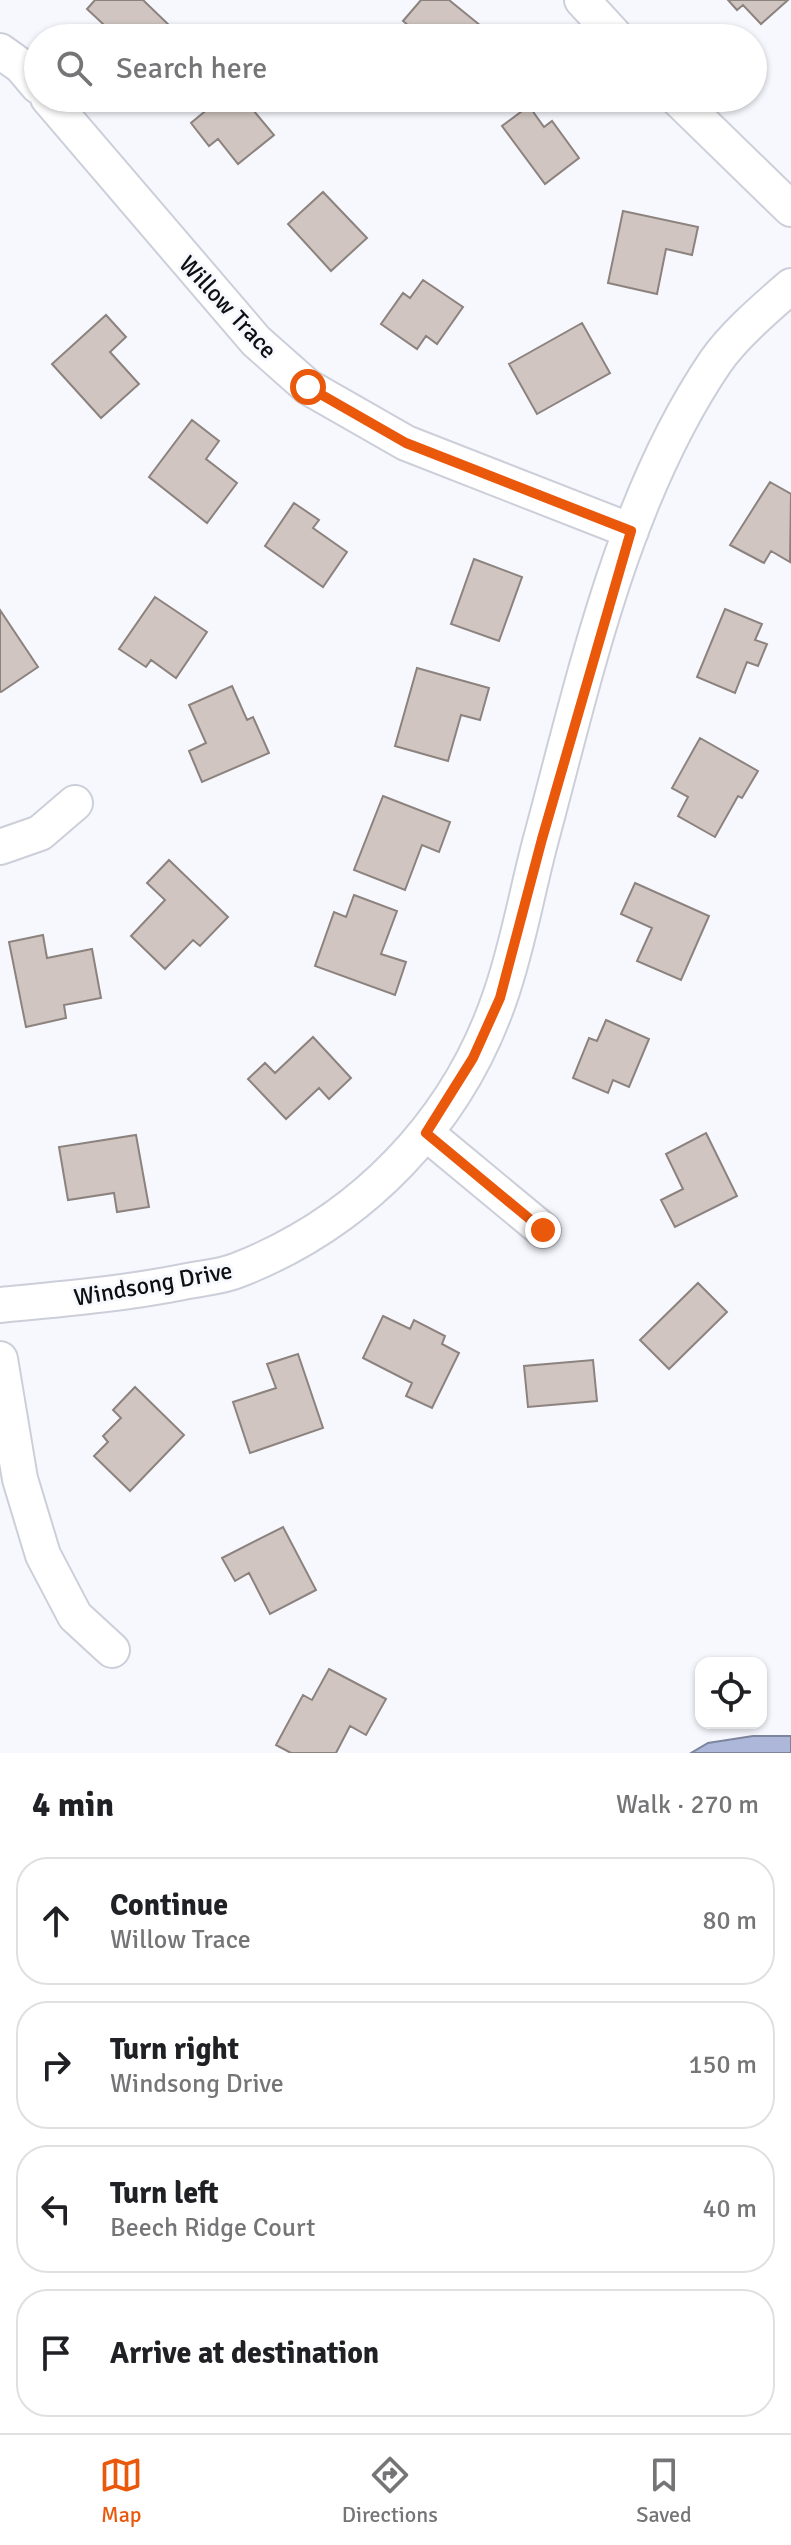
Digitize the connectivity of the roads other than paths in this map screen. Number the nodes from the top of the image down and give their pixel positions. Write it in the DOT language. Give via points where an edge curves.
graph roads {
  1 [pos="582,0"];
  2 [pos="604,24"];
  3 [pos="0,51"];
  4 [pos="24,70"];
  5 [pos="60,112"];
  6 [pos="691,112"];
  7 [pos="791,209"];
  8 [pos="791,286"];
  9 [pos="631,531"];
  10 [pos="75,803"];
  11 [pos="0,847"];
  12 [pos="426,1133"];
  13 [pos="543,1230"];
  14 [pos="0,1305"];
  15 [pos="0,1359"];
  16 [pos="112,1650"];
  1 -- 2 [label="street"];
  3 -- 4 [label="street"];
  5 -- 9 [label="street, Willow Trace" via="246,331 308,387 406,443"];
  6 -- 7 [label="street"];
  8 -- 9 [label="street, Windsong Drive" via="718,358 683,416"];
  9 -- 12 [label="street, Windsong Drive" via="500,998 473,1058"];
  10 -- 11 [label="street" via="40,833"];
  12 -- 13 [label="street"];
  12 -- 14 [label="street, Windsong Drive" via="389,1177 322,1229 236,1271 123,1294"];
  15 -- 16 [label="street" via="20,1479 43,1555 75,1616"];
}
